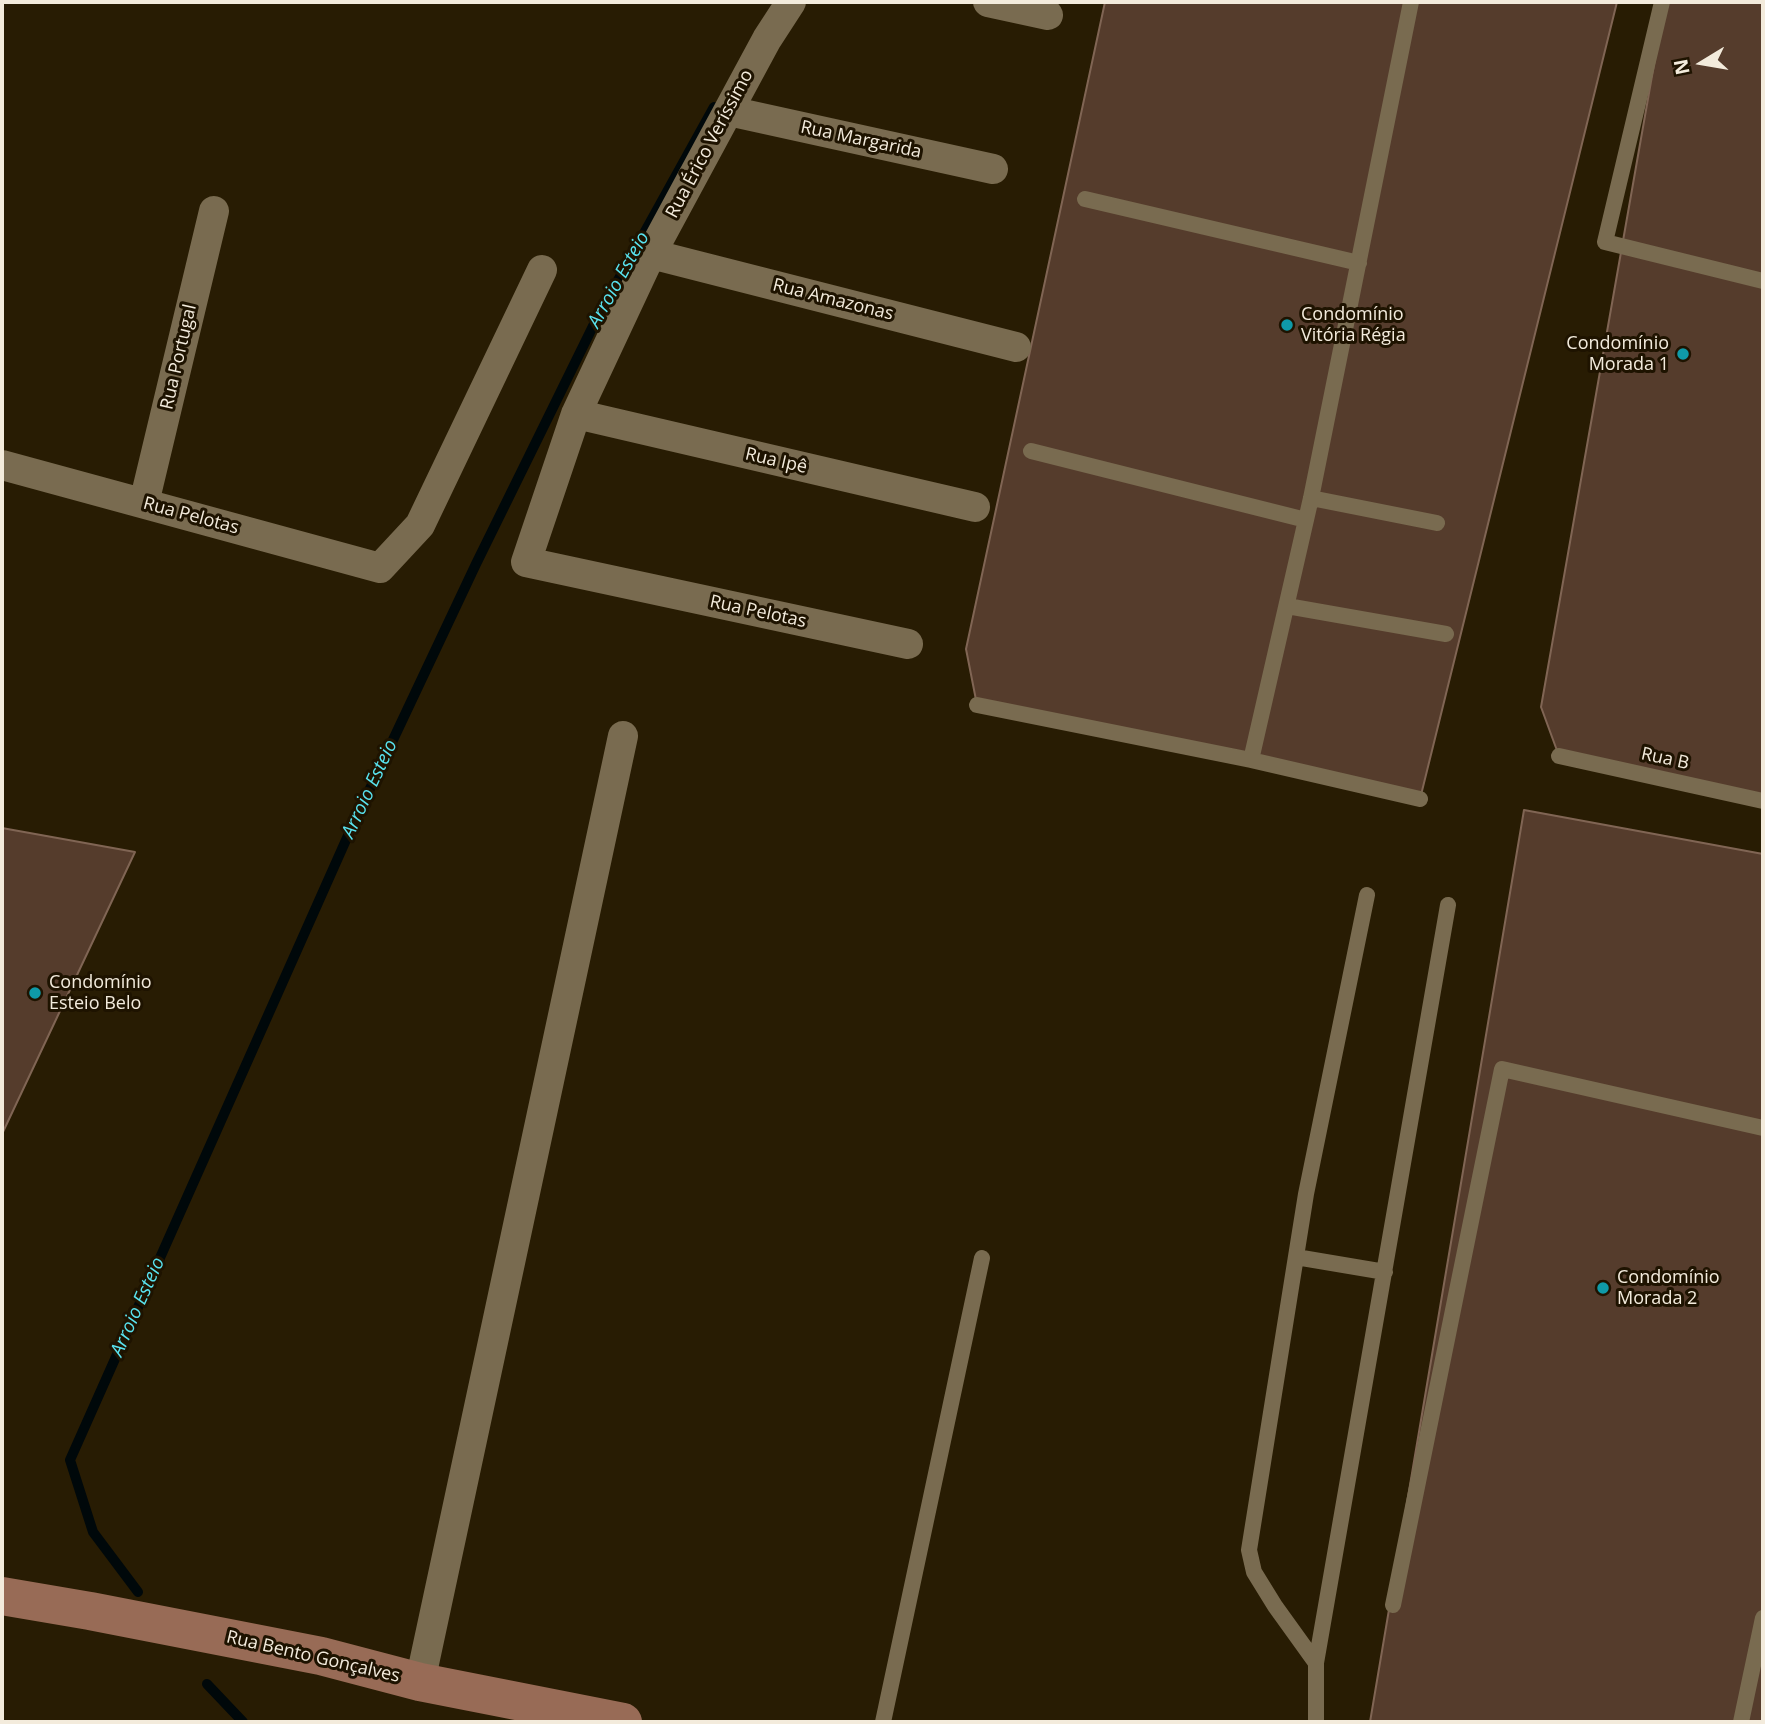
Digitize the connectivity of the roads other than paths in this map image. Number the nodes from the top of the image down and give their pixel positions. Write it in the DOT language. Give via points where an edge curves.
graph roads {
  1 [pos="791,2"];
  2 [pos="988,2"];
  3 [pos="1411,2"];
  4 [pos="1662,2"];
  5 [pos="1048,15"];
  6 [pos="729,111"];
  7 [pos="993,169"];
  8 [pos="1085,199"];
  9 [pos="214,211"];
  10 [pos="651,254"];
  11 [pos="1359,263"];
  12 [pos="542,270"];
  13 [pos="1763,281"];
  14 [pos="1016,347"];
  15 [pos="576,414"];
  16 [pos="1031,451"];
  17 [pos="2,465"];
  18 [pos="1311,498"];
  19 [pos="144,503"];
  20 [pos="975,507"];
  21 [pos="1306,520"];
  22 [pos="1437,523"];
  23 [pos="526,562"];
  24 [pos="1287,606"];
  25 [pos="1446,634"];
  26 [pos="908,644"];
  27 [pos="977,705"];
  28 [pos="623,736"];
  29 [pos="1559,756"];
  30 [pos="1251,760"];
  31 [pos="1420,799"];
  32 [pos="1763,801"];
  33 [pos="1367,895"];
  34 [pos="1448,905"];
  35 [pos="1763,1128"];
  36 [pos="1296,1257"];
  37 [pos="982,1258"];
  38 [pos="1385,1272"];
  39 [pos="2,1597"];
  40 [pos="1393,1605"];
  41 [pos="1763,1618"];
  42 [pos="1317,1663"];
  43 [pos="420,1682"];
  44 [pos="623,1722"];
  45 [pos="883,1722"];
  46 [pos="1316,1722"];
  47 [pos="1741,1722"];
  1 -- 6 [label="street, Rua Érico Veríssimo"];
  2 -- 5 [label="street"];
  3 -- 11 [label="lane"];
  4 -- 13 [label="lane" via="1605,242"];
  6 -- 7 [label="street, Rua Margarida"];
  6 -- 10 [label="street, Rua Érico Veríssimo"];
  8 -- 11 [label="lane"];
  9 -- 19 [label="street, Rua Portugal"];
  10 -- 14 [label="street, Rua Amazonas"];
  10 -- 15 [label="street, Rua Érico Veríssimo"];
  11 -- 18 [label="lane"];
  12 -- 19 [label="street, Rua Pelotas" via="420,525 380,568"];
  15 -- 20 [label="street, Rua Ipê"];
  15 -- 23 [label="street, Rua Érico Veríssimo"];
  16 -- 21 [label="lane"];
  17 -- 19 [label="street, Rua Pelotas"];
  18 -- 21 [label="lane"];
  18 -- 22 [label="lane"];
  21 -- 24 [label="lane"];
  23 -- 26 [label="street, Rua Pelotas"];
  24 -- 25 [label="lane"];
  24 -- 30 [label="lane"];
  27 -- 30 [label="lane"];
  28 -- 43 [label="street"];
  29 -- 32 [label="lane, Rua B"];
  30 -- 31 [label="lane"];
  33 -- 36 [label="lane"];
  34 -- 38 [label="lane"];
  35 -- 40 [label="lane" via="1502,1069"];
  36 -- 38 [label="lane"];
  36 -- 42 [label="lane" via="1249,1550 1254,1572"];
  37 -- 45 [label="lane"];
  38 -- 42 [label="lane"];
  39 -- 43 [label="main road, Rua Bento Gonçalves" via="321,1656"];
  41 -- 47 [label="lane"];
  42 -- 46 [label="lane"];
  43 -- 44 [label="main road, Rua Bento Gonçalves"];
}
